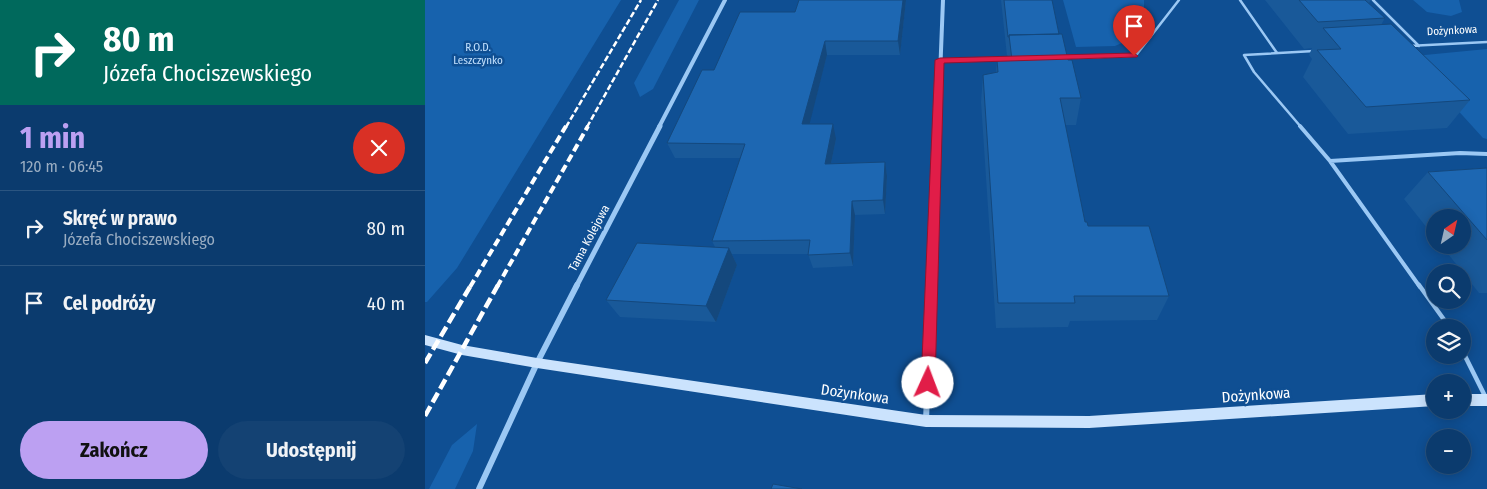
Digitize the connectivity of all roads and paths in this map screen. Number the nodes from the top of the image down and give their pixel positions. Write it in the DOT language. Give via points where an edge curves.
graph roads {
  1 [pos="725,0"];
  2 [pos="943,0"];
  3 [pos="1179,0"];
  4 [pos="1240,0"];
  5 [pos="1373,0"];
  6 [pos="1487,42"];
  7 [pos="1419,46"];
  8 [pos="1400,47"];
  9 [pos="1315,51"];
  10 [pos="1277,53"];
  11 [pos="1059,58"];
  12 [pos="1019,59"];
  13 [pos="940,60"];
  14 [pos="1487,154"];
  15 [pos="1330,161"];
  16 [pos="1444,319"];
  17 [pos="425,340"];
  18 [pos="537,363"];
  19 [pos="1469,364"];
  20 [pos="1471,400"];
  21 [pos="1487,400"];
  22 [pos="1426,401"];
  23 [pos="926,421"];
  24 [pos="479,489"];
  1 -- 18 [label="street, Tama Kolejowa"];
  2 -- 13 [label="street"];
  3 -- 11 [label="lane" via="1137,54"];
  4 -- 10 [label="lane"];
  5 -- 7 [label="lane, Dożynkowa"];
  6 -- 7 [label="lane, Dożynkowa"];
  7 -- 8 [label="lane, Dożynkowa"];
  9 -- 10 [label="lane"];
  10 -- 15 [label="lane" via="1244,55 1254,72"];
  12 -- 13 [label="lane"];
  13 -- 23 [label="street"];
  14 -- 15 [label="lane"];
  15 -- 16 [label="lane"];
  17 -- 18 [label="street, Dożynkowa"];
  18 -- 23 [label="street, Dożynkowa"];
  18 -- 24 [label="street, Tama Kolejowa"];
  19 -- 21 [label="lane"];
  20 -- 21 [label="street"];
  22 -- 23 [label="street, Dożynkowa" via="1089,422"];
}
